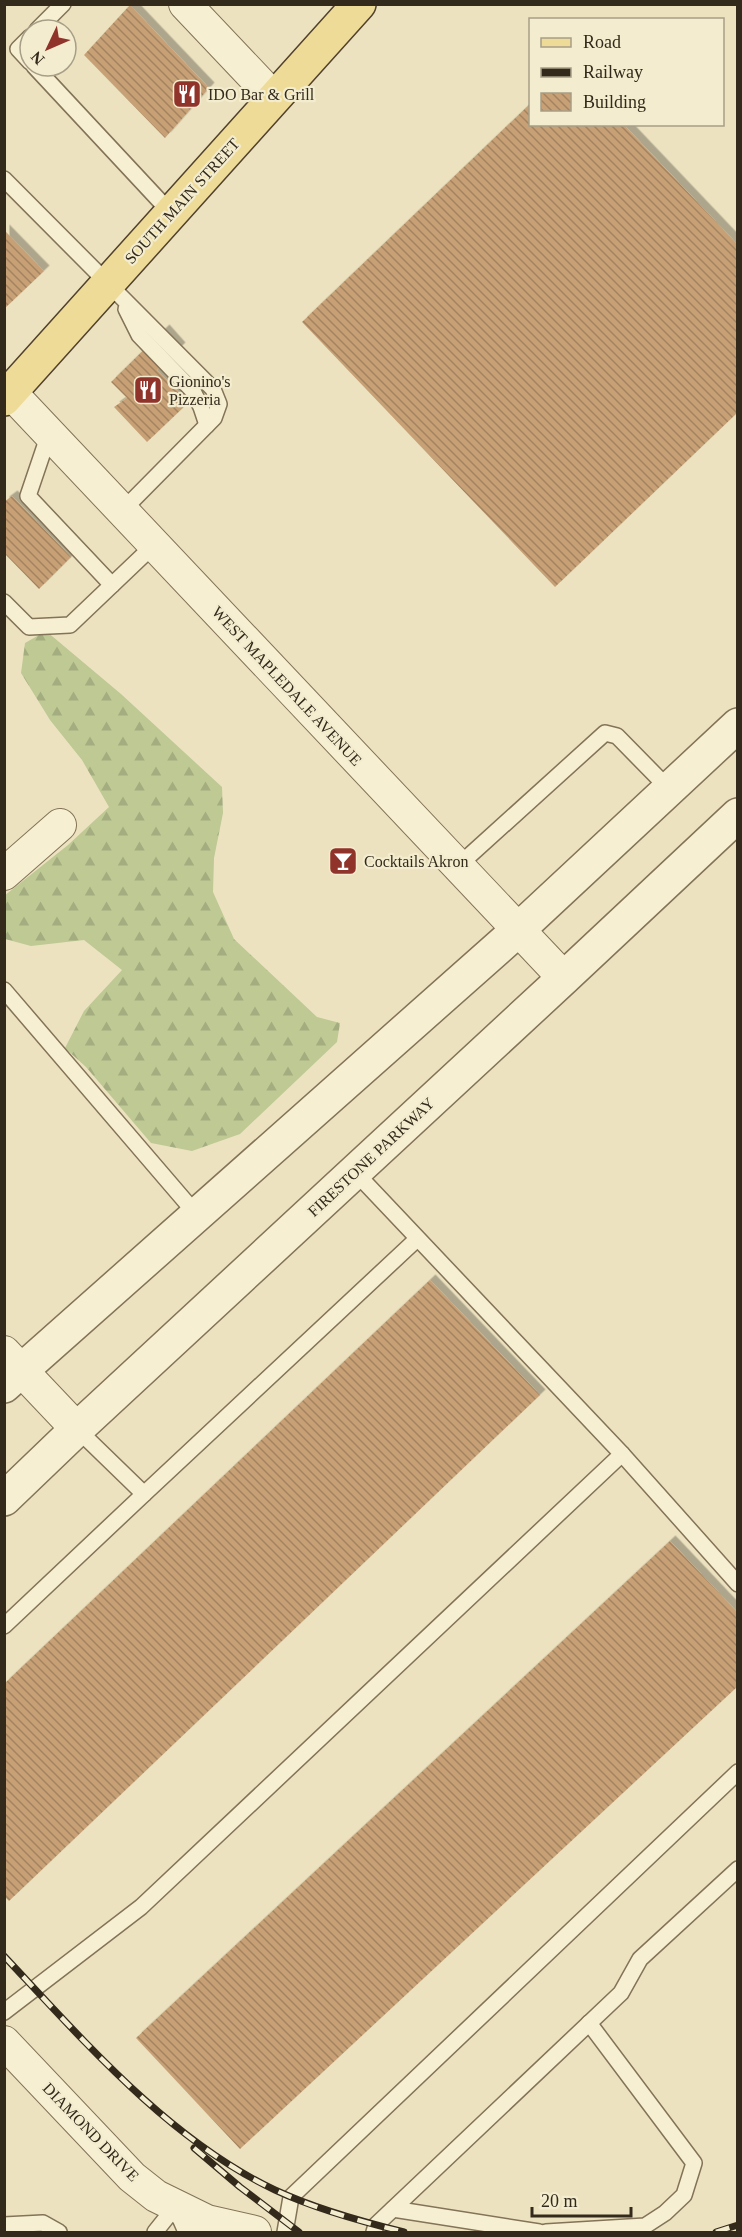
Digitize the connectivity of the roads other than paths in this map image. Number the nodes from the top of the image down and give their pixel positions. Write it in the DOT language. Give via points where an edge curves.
graph roads {
  1 [pos="63,4"];
  2 [pos="185,4"];
  3 [pos="359,4"];
  4 [pos="49,18"];
  5 [pos="45,78"];
  6 [pos="274,98"];
  7 [pos="4,179"];
  8 [pos="171,213"];
  9 [pos="114,291"];
  10 [pos="7,396"];
  11 [pos="49,434"];
  12 [pos="122,511"];
  13 [pos="154,545"];
  14 [pos="112,585"];
  15 [pos="4,602"];
  16 [pos="738,725"];
  17 [pos="669,789"];
  18 [pos="738,815"];
  19 [pos="60,825"];
  20 [pos="458,866"];
  21 [pos="4,874"];
  22 [pos="518,930"];
  23 [pos="564,978"];
  24 [pos="4,990"];
  25 [pos="355,1172"];
  26 [pos="197,1215"];
  27 [pos="417,1239"];
  28 [pos="10,1369"];
  29 [pos="77,1429"];
  30 [pos="622,1454"];
  31 [pos="144,1494"];
  32 [pos="4,1499"];
  33 [pos="738,1584"];
  34 [pos="4,1626"];
  35 [pos="738,1772"];
  36 [pos="738,1869"];
  37 [pos="4,2012"];
  38 [pos="589,2023"];
  39 [pos="4,2042"];
  40 [pos="393,2209"];
  41 [pos="181,2220"];
  42 [pos="4,2225"];
  43 [pos="59,2232"];
  44 [pos="154,2232"];
  45 [pos="255,2232"];
  46 [pos="285,2232"];
  47 [pos="374,2232"];
  48 [pos="539,2232"];
  49 [pos="546,2232"];
  1 -- 4 [label="lane"];
  2 -- 6 [label="street"];
  3 -- 6 [label="main road, SOUTH MAIN STREET"];
  5 -- 8 [label="lane"];
  6 -- 8 [label="main road, SOUTH MAIN STREET"];
  7 -- 9 [label="lane"];
  8 -- 9 [label="main road, SOUTH MAIN STREET"];
  9 -- 10 [label="main road, SOUTH MAIN STREET"];
  9 -- 12 [label="lane" via="213,389 219,404 214,418"];
  10 -- 11 [label="street, WEST MAPLEDALE AVENUE"];
  11 -- 12 [label="street, WEST MAPLEDALE AVENUE"];
  11 -- 14 [label="lane" via="28,496"];
  12 -- 13 [label="street, WEST MAPLEDALE AVENUE"];
  13 -- 14 [label="lane"];
  13 -- 20 [label="street, WEST MAPLEDALE AVENUE"];
  14 -- 15 [label="lane" via="70,625 29,627"];
  16 -- 17 [label="street"];
  17 -- 20 [label="lane" via="617,736 605,733"];
  17 -- 22 [label="street"];
  18 -- 23 [label="street, FIRESTONE PARKWAY"];
  19 -- 21 [label="street"];
  20 -- 22 [label="street, WEST MAPLEDALE AVENUE"];
  22 -- 23 [label="street, WEST MAPLEDALE AVENUE"];
  22 -- 26 [label="street"];
  23 -- 25 [label="street, FIRESTONE PARKWAY"];
  24 -- 26 [label="lane"];
  25 -- 27 [label="lane"];
  25 -- 29 [label="street, FIRESTONE PARKWAY"];
  26 -- 28 [label="street"];
  27 -- 30 [label="lane"];
  27 -- 31 [label="lane"];
  28 -- 29 [label="street"];
  29 -- 31 [label="lane"];
  29 -- 32 [label="street, FIRESTONE PARKWAY"];
  30 -- 33 [label="lane"];
  30 -- 37 [label="lane" via="141,1906"];
  31 -- 34 [label="lane"];
  35 -- 46 [label="lane" via="291,2197"];
  36 -- 38 [label="lane" via="640,1959 621,1993"];
  38 -- 40 [label="lane"];
  38 -- 49 [label="lane" via="694,2163 684,2195 645,2226"];
  39 -- 41 [label="street, DIAMOND DRIVE" via="132,2177"];
  40 -- 47 [label="lane"];
  40 -- 48 [label="lane"];
  41 -- 44 [label="lane"];
  41 -- 45 [label="street, DIAMOND DRIVE" via="207,2221"];
  42 -- 43 [label="lane" via="43,2223"];
}
